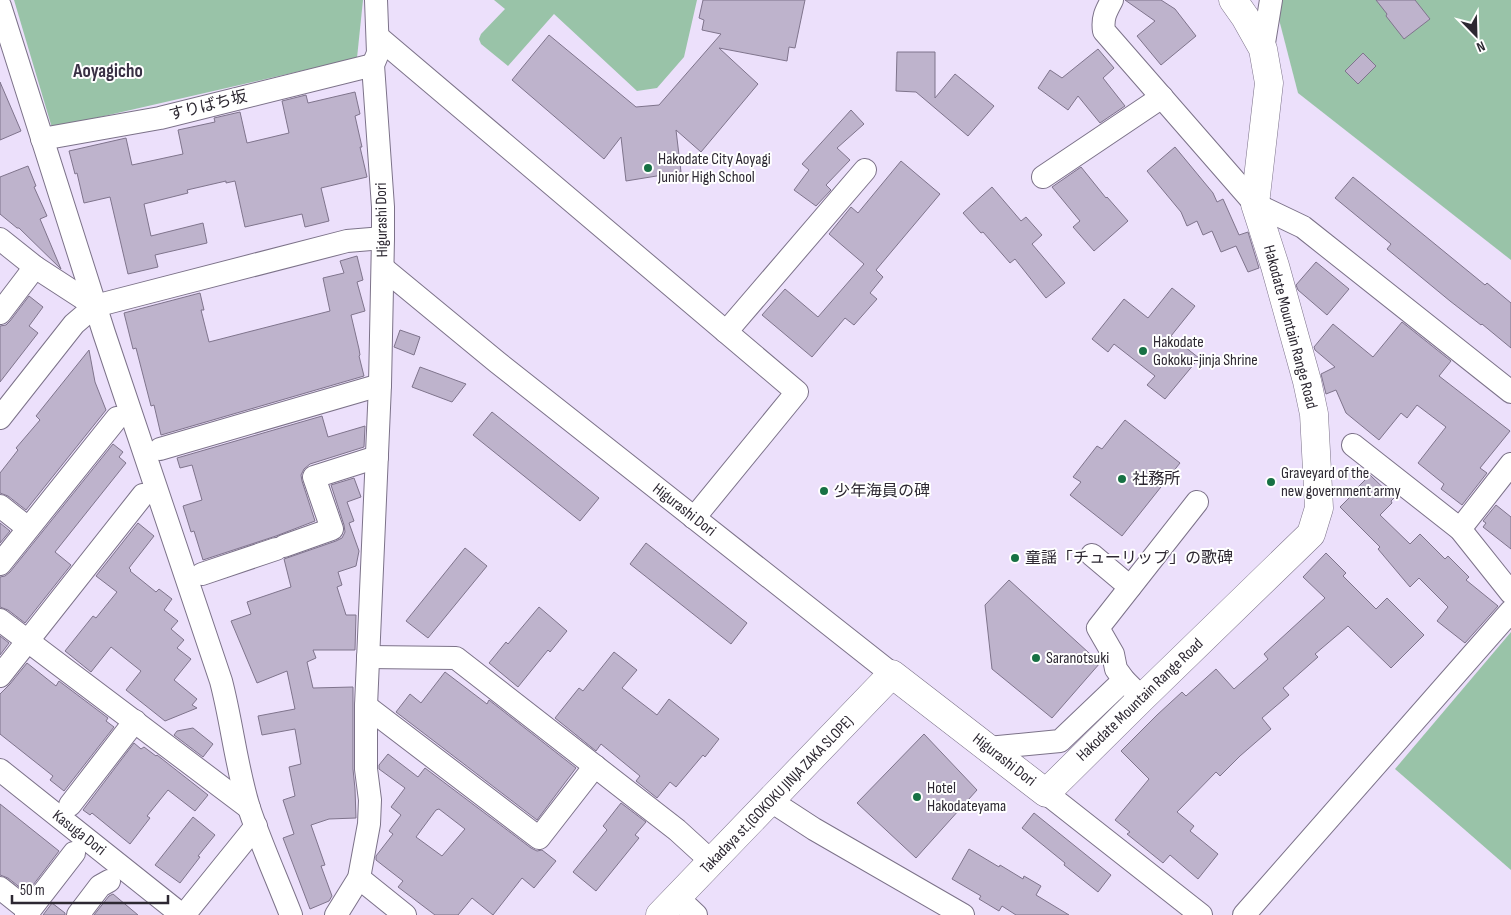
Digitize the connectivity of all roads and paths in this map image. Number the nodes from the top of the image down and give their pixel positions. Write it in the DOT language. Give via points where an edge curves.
graph roads {
  1 [pos="376,0"];
  2 [pos="1112,0"];
  3 [pos="1233,0"];
  4 [pos="1271,0"];
  5 [pos="0,6"];
  6 [pos="378,37"];
  7 [pos="1263,49"];
  8 [pos="373,65"];
  9 [pos="1162,98"];
  10 [pos="42,139"];
  11 [pos="866,170"];
  12 [pos="1043,177"];
  13 [pos="1255,204"];
  14 [pos="383,238"];
  15 [pos="0,239"];
  16 [pos="35,267"];
  17 [pos="383,268"];
  18 [pos="95,306"];
  19 [pos="0,313"];
  20 [pos="726,332"];
  21 [pos="380,385"];
  22 [pos="1511,392"];
  23 [pos="0,418"];
  24 [pos="117,418"];
  25 [pos="1354,445"];
  26 [pos="160,449"];
  27 [pos="377,457"];
  28 [pos="1511,464"];
  29 [pos="143,495"];
  30 [pos="1196,502"];
  31 [pos="0,506"];
  32 [pos="694,518"];
  33 [pos="28,528"];
  34 [pos="1460,529"];
  35 [pos="1092,555"];
  36 [pos="0,564"];
  37 [pos="202,574"];
  38 [pos="1130,587"];
  39 [pos="1511,593"];
  40 [pos="1511,611"];
  41 [pos="0,620"];
  42 [pos="28,641"];
  43 [pos="368,657"];
  44 [pos="892,674"];
  45 [pos="0,676"];
  46 [pos="1133,689"];
  47 [pos="366,706"];
  48 [pos="135,721"];
  49 [pos="988,748"];
  50 [pos="595,766"];
  51 [pos="0,770"];
  52 [pos="1046,792"];
  53 [pos="771,801"];
  54 [pos="70,805"];
  55 [pos="253,817"];
  56 [pos="74,853"];
  57 [pos="711,862"];
  58 [pos="359,878"];
  59 [pos="109,881"];
  60 [pos="0,888"];
  61 [pos="678,909"];
  62 [pos="28,913"];
  63 [pos="78,915"];
  64 [pos="183,915"];
  65 [pos="291,915"];
  66 [pos="336,915"];
  67 [pos="405,915"];
  68 [pos="963,915"];
  69 [pos="1201,915"];
  70 [pos="1244,915"];
  1 -- 6 [label="street, Higurashi Dori"];
  2 -- 9 [label="street" via="1103,18 1104,31"];
  3 -- 7 [label="main road, Hakodate Mountain Range Road"];
  4 -- 7 [label="street"];
  5 -- 10 [label="street"];
  6 -- 8 [label="street, Higurashi Dori" via="378,53"];
  6 -- 20 [label="street"];
  7 -- 13 [label="main road, Hakodate Mountain Range Road" via="1269,83"];
  8 -- 10 [label="street, すりばち坂" via="160,118"];
  8 -- 14 [label="street, Higurashi Dori"];
  9 -- 12 [label="street"];
  9 -- 13 [label="street"];
  10 -- 18 [label="street"];
  11 -- 20 [label="street"];
  13 -- 22 [label="street" via="1303,227"];
  13 -- 46 [label="main road, Hakodate Mountain Range Road" via="1314,414 1319,508 1311,534"];
  14 -- 17 [label="street, Higurashi Dori"];
  14 -- 18 [label="street" via="347,241"];
  15 -- 16 [label="street"];
  16 -- 18 [label="street"];
  16 -- 19 [label="street"];
  17 -- 21 [label="street"];
  17 -- 32 [label="street, Higurashi Dori"];
  18 -- 23 [label="street" via="74,324"];
  18 -- 55 [label="street" via="221,681 238,766"];
  20 -- 32 [label="street" via="796,392"];
  21 -- 26 [label="street"];
  21 -- 27 [label="street"];
  24 -- 33 [label="street"];
  25 -- 34 [label="street"];
  27 -- 37 [label="street" via="314,477 332,529"];
  27 -- 43 [label="street"];
  28 -- 34 [label="street"];
  29 -- 42 [label="street"];
  30 -- 38 [label="street"];
  31 -- 33 [label="street"];
  32 -- 44 [label="street, Higurashi Dori"];
  33 -- 36 [label="street"];
  34 -- 39 [label="street"];
  35 -- 38 [label="street"];
  38 -- 46 [label="street" via="1098,628 1116,668"];
  40 -- 70 [label="street"];
  41 -- 42 [label="street"];
  42 -- 45 [label="street"];
  42 -- 48 [label="street"];
  43 -- 47 [label="street"];
  43 -- 50 [label="street" via="456,658"];
  44 -- 49 [label="main road, Higurashi Dori"];
  44 -- 53 [label="main road, Takadaya st.(GOKOKU JINJA ZAKA SLOPE)"];
  46 -- 49 [label="street" via="1060,741"];
  46 -- 52 [label="main road, Hakodate Mountain Range Road"];
  47 -- 50 [label="street" via="539,838"];
  47 -- 58 [label="street" via="366,769 370,800"];
  48 -- 54 [label="street"];
  48 -- 55 [label="street"];
  49 -- 52 [label="main road, Higurashi Dori"];
  50 -- 57 [label="street" via="677,830"];
  51 -- 64 [label="street, Kasuga Dori"];
  52 -- 69 [label="street, Higurashi Dori"];
  53 -- 57 [label="main road, Takadaya st.(GOKOKU JINJA ZAKA SLOPE)"];
  53 -- 68 [label="street"];
  55 -- 64 [label="street"];
  55 -- 65 [label="street"];
  56 -- 62 [label="street"];
  57 -- 61 [label="main road, Takadaya st.(GOKOKU JINJA ZAKA SLOPE)"];
  58 -- 66 [label="street"];
  58 -- 67 [label="street"];
  59 -- 63 [label="street" via="100,886"];
  60 -- 62 [label="street"];
}
